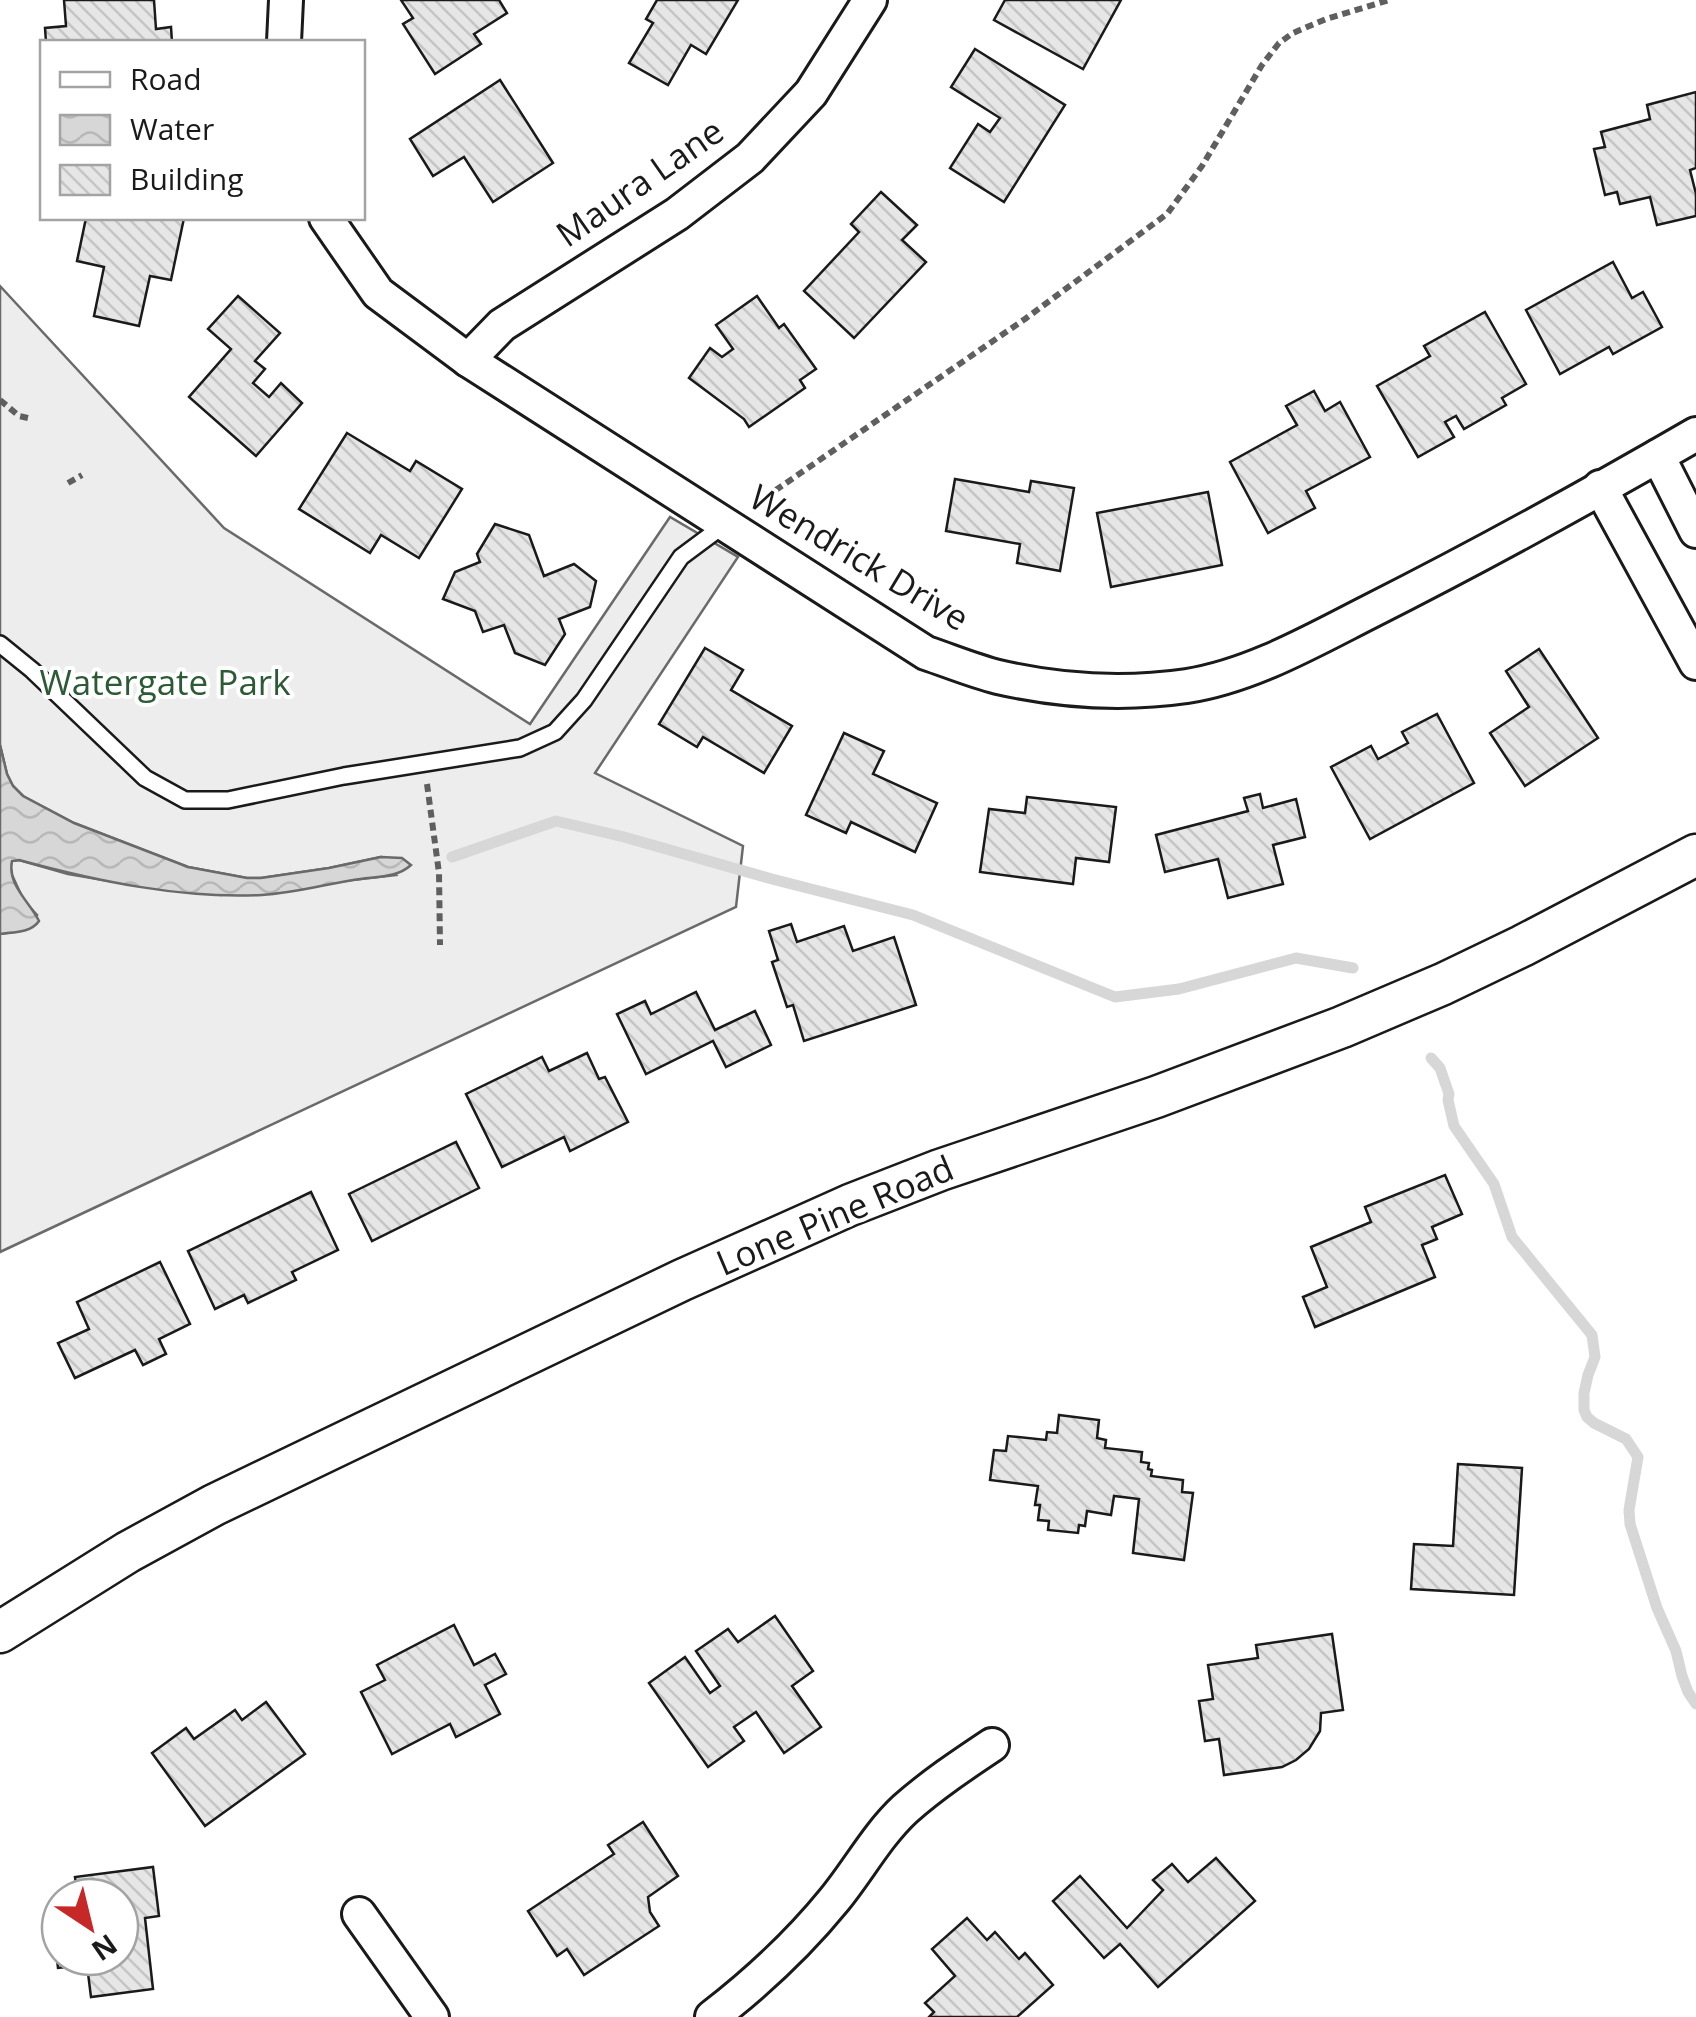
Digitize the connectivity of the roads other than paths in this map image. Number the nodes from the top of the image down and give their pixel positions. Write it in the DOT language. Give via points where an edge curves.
graph roads {
  1 [pos="286,0"];
  2 [pos="870,0"];
  3 [pos="284,40"];
  4 [pos="327,220"];
  5 [pos="468,360"];
  6 [pos="1696,434"];
  7 [pos="1658,456"];
  8 [pos="1600,487"];
  9 [pos="724,524"];
  10 [pos="1696,531"];
  11 [pos="0,644"];
  12 [pos="1696,663"];
  13 [pos="1696,855"];
  14 [pos="0,1632"];
  15 [pos="992,1744"];
  16 [pos="359,1914"];
  17 [pos="432,2017"];
  18 [pos="712,2017"];
  1 -- 3 [label="street"];
  2 -- 5 [label="street, Maura Lane" via="810,92 750,158 677,214 502,325"];
  4 -- 5 [label="street, Wendrick Drive" via="378,293"];
  5 -- 9 [label="street, Wendrick Drive"];
  6 -- 7 [label="street, Wendrick Drive"];
  7 -- 8 [label="street, Wendrick Drive"];
  7 -- 10 [label="street"];
  8 -- 9 [label="street, Wendrick Drive" via="1296,649 1190,685 1140,690 998,676 926,653"];
  8 -- 12 [label="street"];
  9 -- 11 [label="lane" via="681,557 555,732 520,748 228,800 185,800 145,778"];
  13 -- 14 [label="street, Lone Pine Road" via="1522,946 1342,1027 940,1170 682,1280 214,1505"];
  15 -- 18 [label="street" via="902,1811 811,1928"];
  16 -- 17 [label="street"];
}
